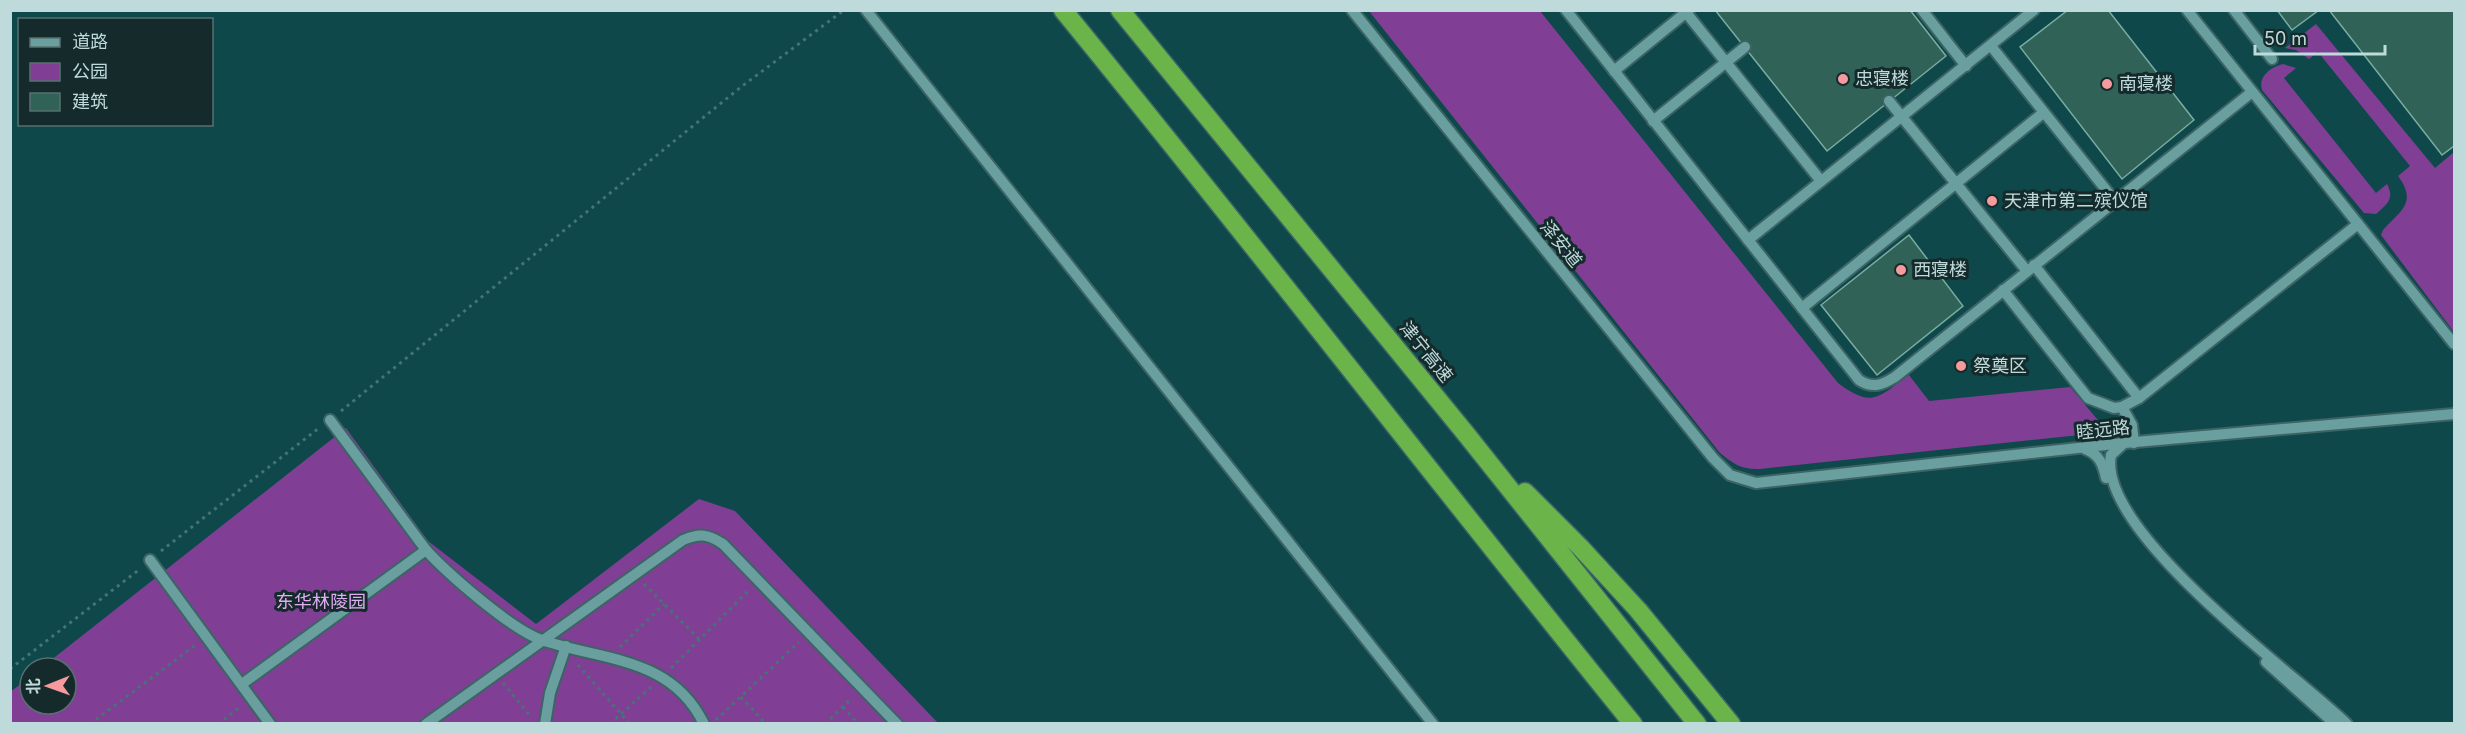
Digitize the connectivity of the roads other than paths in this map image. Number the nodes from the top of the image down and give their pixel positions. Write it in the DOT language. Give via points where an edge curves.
graph roads {
  1 [pos="866,10"];
  2 [pos="1063,10"];
  3 [pos="1120,10"];
  4 [pos="1352,10"];
  5 [pos="1566,10"];
  6 [pos="1922,10"];
  7 [pos="2034,10"];
  8 [pos="2235,10"];
  9 [pos="1686,11"];
  10 [pos="2190,12"];
  11 [pos="1991,46"];
  12 [pos="1745,48"];
  13 [pos="2272,59"];
  14 [pos="1726,62"];
  15 [pos="1966,66"];
  16 [pos="1614,71"];
  17 [pos="2252,92"];
  18 [pos="1889,101"];
  19 [pos="2043,113"];
  20 [pos="1902,117"];
  21 [pos="1653,121"];
  22 [pos="1821,181"];
  23 [pos="1954,184"];
  24 [pos="2115,201"];
  25 [pos="2358,224"];
  26 [pos="1748,240"];
  27 [pos="2031,268"];
  28 [pos="2003,290"];
  29 [pos="1802,308"];
  30 [pos="2454,344"];
  31 [pos="2139,398"];
  32 [pos="2122,407"];
  33 [pos="2454,414"];
  34 [pos="330,420"];
  35 [pos="1466,434"];
  36 [pos="2129,443"];
  37 [pos="2082,449"];
  38 [pos="1756,483"];
  39 [pos="426,550"];
  40 [pos="150,560"];
  41 [pos="1513,575"];
  42 [pos="540,640"];
  43 [pos="569,647"];
  44 [pos="242,684"];
  45 [pos="270,723"];
  46 [pos="426,723"];
  47 [pos="545,723"];
  48 [pos="704,723"];
  49 [pos="897,723"];
  50 [pos="1433,723"];
  51 [pos="1621,723"];
  52 [pos="1633,723"];
  53 [pos="1697,723"];
  54 [pos="1731,723"];
  55 [pos="2336,723"];
  56 [pos="2347,723"];
  1 -- 50 [label="street"];
  2 -- 41 [label="highway"];
  3 -- 35 [label="highway, 津宁高速"];
  4 -- 38 [label="street, 泽安道" via="1713,458 1730,475"];
  5 -- 16 [label="street"];
  6 -- 15 [label="street"];
  7 -- 11 [label="street"];
  8 -- 13 [label="street"];
  9 -- 14 [label="street"];
  9 -- 16 [label="street"];
  10 -- 17 [label="street"];
  11 -- 15 [label="street"];
  11 -- 19 [label="street"];
  12 -- 14 [label="street"];
  14 -- 21 [label="street"];
  14 -- 22 [label="street"];
  15 -- 20 [label="street"];
  16 -- 21 [label="street"];
  17 -- 24 [label="street"];
  17 -- 25 [label="street"];
  18 -- 20 [label="street"];
  19 -- 23 [label="street"];
  19 -- 24 [label="street"];
  20 -- 22 [label="street"];
  20 -- 23 [label="street"];
  21 -- 26 [label="street"];
  22 -- 26 [label="street"];
  23 -- 27 [label="street"];
  23 -- 29 [label="street"];
  24 -- 27 [label="street"];
  25 -- 30 [label="street"];
  25 -- 31 [label="street"];
  26 -- 29 [label="street"];
  27 -- 28 [label="street"];
  27 -- 31 [label="street"];
  28 -- 29 [label="street" via="1895,377 1878,386 1868,386 1859,380"];
  28 -- 32 [label="street" via="2088,398 2114,408"];
  31 -- 32 [label="street"];
  32 -- 36 [label="street" via="2132,425"];
  33 -- 36 [label="street, 睦远路"];
  34 -- 39 [label="street"];
  35 -- 53 [label="highway, 津宁高速"];
  35 -- 54 [label="highway" via="1588,555"];
  36 -- 37 [label="street, 睦远路"];
  36 -- 56 [label="street" via="2111,455 2110,471 2118,495 2142,532 2206,601"];
  37 -- 38 [label="street, 睦远路"];
  37 -- 55 [label="street" via="2101,460 2118,507 2156,560 2204,608"];
  39 -- 42 [label="street" via="487,604"];
  39 -- 44 [label="street"];
  40 -- 44 [label="street"];
  41 -- 51 [label="highway"];
  41 -- 52 [label="highway"];
  42 -- 43 [label="street"];
  42 -- 46 [label="street"];
  42 -- 49 [label="street" via="683,540 705,534 723,544"];
  43 -- 47 [label="street" via="550,693"];
  43 -- 48 [label="street" via="662,676"];
  44 -- 45 [label="street"];
}
